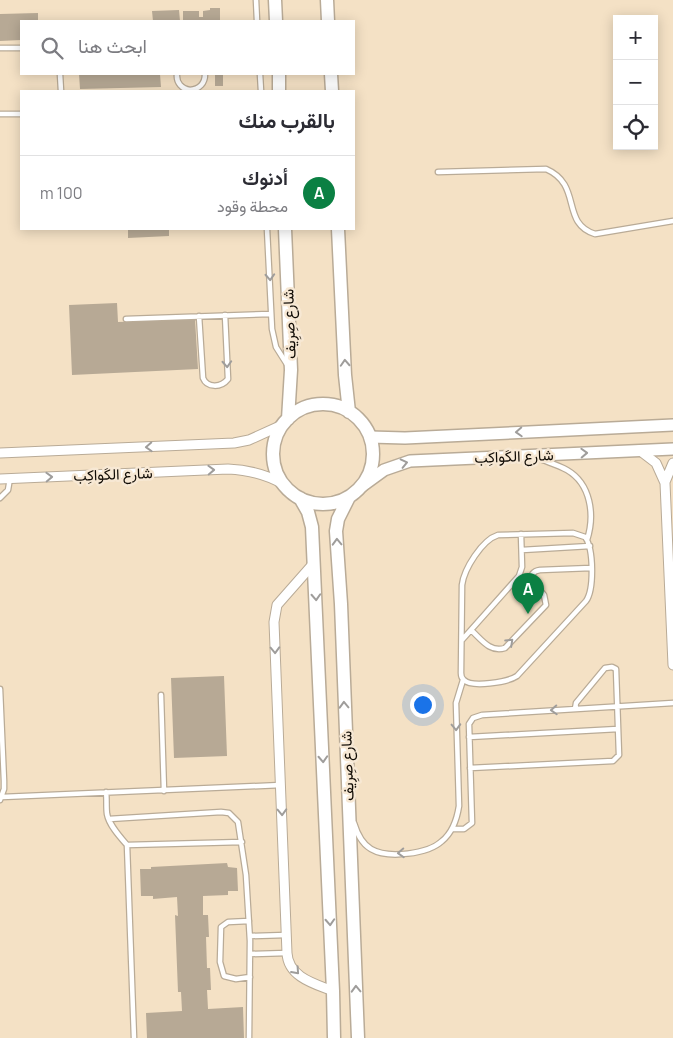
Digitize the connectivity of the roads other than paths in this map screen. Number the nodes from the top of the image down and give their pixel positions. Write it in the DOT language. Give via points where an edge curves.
graph roads {
  1 [pos="256,0"];
  2 [pos="275,0"];
  3 [pos="327,0"];
  4 [pos="257,20"];
  5 [pos="276,20"];
  6 [pos="328,20"];
  7 [pos="0,48"];
  8 [pos="20,48"];
  9 [pos="60,75"];
  10 [pos="176,75"];
  11 [pos="204,75"];
  12 [pos="260,75"];
  13 [pos="279,75"];
  14 [pos="331,75"];
  15 [pos="61,90"];
  16 [pos="186,90"];
  17 [pos="198,90"];
  18 [pos="261,90"];
  19 [pos="280,90"];
  20 [pos="332,90"];
  21 [pos="0,114"];
  22 [pos="20,114"];
  23 [pos="438,172"];
  24 [pos="673,221"];
  25 [pos="267,230"];
  26 [pos="285,230"];
  27 [pos="338,230"];
  28 [pos="271,314"];
  29 [pos="225,315"];
  30 [pos="199,316"];
  31 [pos="126,319"];
  32 [pos="291,370"];
  33 [pos="349,412"];
  34 [pos="285,422"];
  35 [pos="673,424"];
  36 [pos="370,437"];
  37 [pos="673,448"];
  38 [pos="639,450"];
  39 [pos="0,453"];
  40 [pos="529,455"];
  41 [pos="673,463"];
  42 [pos="0,478"];
  43 [pos="10,478"];
  44 [pos="283,484"];
  45 [pos="362,486"];
  46 [pos="668,487"];
  47 [pos="349,497"];
  48 [pos="0,498"];
  49 [pos="300,498"];
  50 [pos="521,534"];
  51 [pos="587,540"];
  52 [pos="590,546"];
  53 [pos="522,550"];
  54 [pos="314,563"];
  55 [pos="590,568"];
  56 [pos="471,630"];
  57 [pos="462,641"];
  58 [pos="673,654"];
  59 [pos="673,665"];
  60 [pos="463,680"];
  61 [pos="0,689"];
  62 [pos="161,696"];
  63 [pos="673,703"];
  64 [pos="0,706"];
  65 [pos="617,706"];
  66 [pos="574,709"];
  67 [pos="618,729"];
  68 [pos="469,737"];
  69 [pos="470,768"];
  70 [pos="280,786"];
  71 [pos="164,790"];
  72 [pos="106,792"];
  73 [pos="348,798"];
  74 [pos="1,799"];
  75 [pos="109,819"];
  76 [pos="452,829"];
  77 [pos="242,842"];
  78 [pos="127,845"];
  79 [pos="249,920"];
  80 [pos="286,935"];
  81 [pos="250,936"];
  82 [pos="287,953"];
  83 [pos="250,954"];
  84 [pos="250,978"];
  85 [pos="333,991"];
  86 [pos="134,1038"];
  87 [pos="249,1038"];
  88 [pos="334,1038"];
  89 [pos="358,1038"];
  1 -- 4 [label="lane"];
  2 -- 5 [label="main road"];
  3 -- 6 [label="main road"];
  7 -- 8 [label="lane"];
  9 -- 15 [label="lane"];
  10 -- 16 [label="lane" via="177,81"];
  11 -- 17 [label="lane"];
  12 -- 18 [label="lane"];
  13 -- 19 [label="main road"];
  14 -- 20 [label="main road"];
  16 -- 17 [label="lane"];
  21 -- 22 [label="lane"];
  23 -- 24 [label="lane" via="546,169 563,181 580,226 595,234"];
  25 -- 28 [label="lane, one-way"];
  26 -- 32 [label="main road, شارع صِرِيف"];
  33 -- 27 [label="main road, one-way"];
  28 -- 29 [label="lane"];
  28 -- 32 [label="lane" via="276,347"];
  29 -- 30 [label="lane"];
  29 -- 30 [label="lane, one-way" via="228,379 222,385 209,386 203,378"];
  30 -- 31 [label="lane"];
  32 -- 34 [label="main road, شارع صِرِيف"];
  33 -- 34 [label="main road" via="337,406 324,405 305,408"];
  33 -- 36 [label="main road" via="358,418"];
  34 -- 39 [label="street, شارع الكَواكِب, one-way" via="249,440 234,443"];
  34 -- 44 [label="main road" via="273,455"];
  35 -- 36 [label="street, شارع الكَواكِب, one-way"];
  36 -- 45 [label="main road" via="372,462"];
  37 -- 38 [label="street, شارع الكَواكِب"];
  40 -- 38 [label="street, شارع الكَواكِب, one-way"];
  38 -- 46 [label="street" via="656,463"];
  45 -- 40 [label="street, شارع الكَواكِب, one-way" via="384,470 410,461"];
  40 -- 51 [label="lane" via="565,469 582,483 590,502"];
  41 -- 46 [label="street"];
  42 -- 43 [label="street, شارع الكَواكِب"];
  43 -- 44 [label="street, شارع الكَواكِب, one-way" via="234,469 262,474"];
  43 -- 48 [label="lane" via="8,490"];
  44 -- 49 [label="main road"];
  45 -- 47 [label="main road"];
  46 -- 58 [label="street"];
  47 -- 49 [label="main road" via="330,503"];
  73 -- 47 [label="main road, شارع صِرِيف, one-way" via="336,531"];
  49 -- 54 [label="main road, شارع صِرِيف" via="310,520"];
  50 -- 51 [label="lane" via="572,533"];
  50 -- 53 [label="lane"];
  50 -- 57 [label="lane" via="490,538 465,571"];
  51 -- 52 [label="lane"];
  52 -- 53 [label="lane"];
  52 -- 55 [label="lane"];
  53 -- 56 [label="lane" via="519,576"];
  54 -- 70 [label="street, one-way" via="277,605 274,622"];
  54 -- 85 [label="main road, شارع صِرِيف, one-way"];
  56 -- 55 [label="lane, one-way" via="491,648 505,648 546,605 544,595 532,581 534,572"];
  55 -- 60 [label="lane" via="588,598 517,676 500,682 470,683"];
  56 -- 57 [label="lane"];
  57 -- 60 [label="lane"];
  58 -- 59 [label="street"];
  60 -- 76 [label="lane, one-way" via="456,703 459,806"];
  61 -- 64 [label="lane"];
  62 -- 71 [label="lane"];
  63 -- 65 [label="lane"];
  64 -- 74 [label="lane" via="4,781"];
  65 -- 66 [label="lane"];
  65 -- 66 [label="lane" via="616,669 612,667 605,668"];
  65 -- 67 [label="lane"];
  66 -- 68 [label="lane, one-way" via="482,715 473,718 469,724"];
  67 -- 68 [label="lane"];
  67 -- 69 [label="lane" via="619,755 613,761"];
  68 -- 69 [label="lane"];
  69 -- 76 [label="lane" via="472,823 464,829"];
  70 -- 71 [label="lane"];
  70 -- 80 [label="street, one-way"];
  71 -- 72 [label="lane"];
  72 -- 74 [label="lane"];
  72 -- 75 [label="lane"];
  76 -- 73 [label="lane, one-way" via="441,842 424,850 402,854 380,852 367,846 358,835"];
  89 -- 73 [label="main road, شارع صِرِيف, one-way"];
  75 -- 77 [label="lane" via="229,813 238,822"];
  75 -- 78 [label="lane"];
  77 -- 78 [label="lane"];
  77 -- 79 [label="lane"];
  78 -- 86 [label="lane"];
  79 -- 81 [label="lane"];
  79 -- 84 [label="lane" via="228,922 221,927 220,962 224,976"];
  80 -- 81 [label="lane"];
  80 -- 82 [label="street"];
  81 -- 83 [label="lane"];
  82 -- 83 [label="lane"];
  82 -- 85 [label="street, one-way" via="292,968 306,982"];
  83 -- 84 [label="lane"];
  84 -- 87 [label="lane"];
  85 -- 88 [label="main road, شارع صِرِيف"];
}
